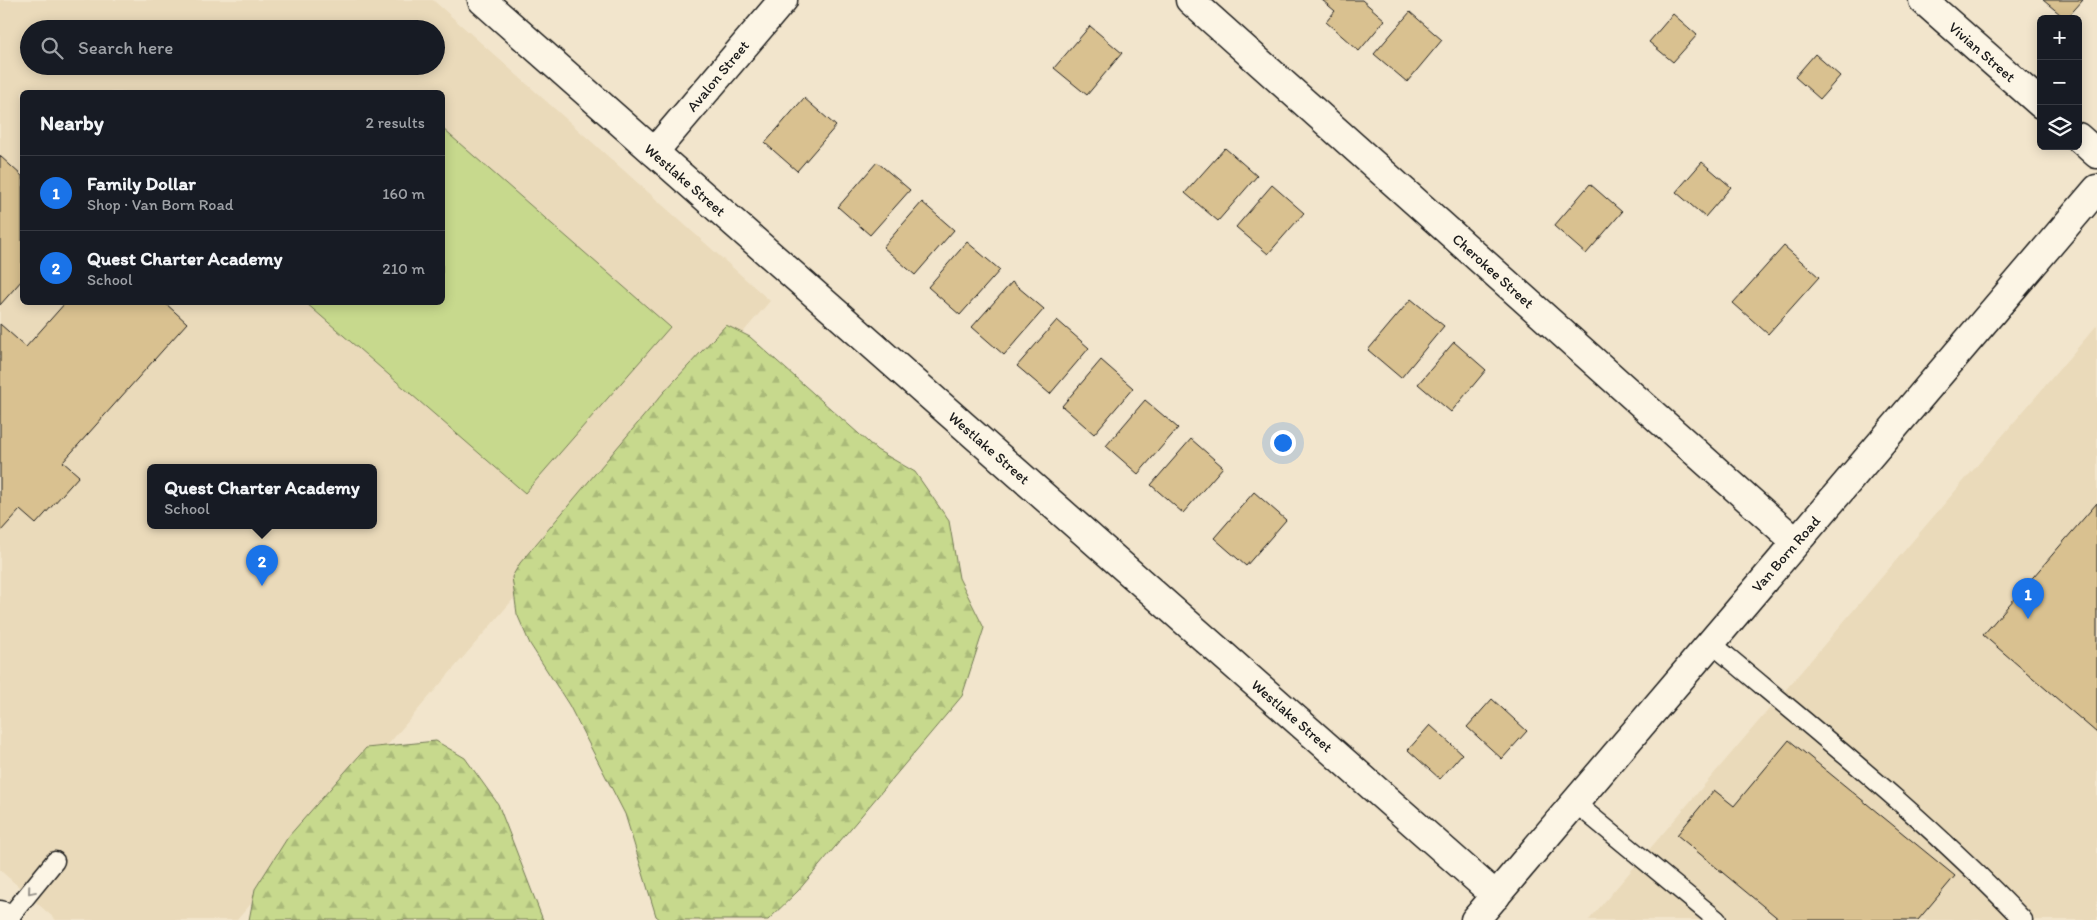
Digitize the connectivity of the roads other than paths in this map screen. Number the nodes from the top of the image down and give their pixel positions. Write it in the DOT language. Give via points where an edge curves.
graph roads {
  1 [pos="482,0"];
  2 [pos="783,0"];
  3 [pos="1190,0"];
  4 [pos="1923,0"];
  5 [pos="2037,100"];
  6 [pos="2082,141"];
  7 [pos="654,152"];
  8 [pos="2097,154"];
  9 [pos="2097,189"];
  10 [pos="1796,542"];
  11 [pos="1710,642"];
  12 [pos="1574,802"];
  13 [pos="55,861"];
  14 [pos="1496,896"];
  15 [pos="0,915"];
  16 [pos="6,920"];
  17 [pos="1475,920"];
  18 [pos="1717,920"];
  19 [pos="2023,920"];
  1 -- 7 [label="street, Westlake Street"];
  2 -- 7 [label="street, Avalon Street"];
  3 -- 10 [label="street, Cherokee Street"];
  4 -- 5 [label="street, Vivian Street"];
  6 -- 8 [label="street"];
  7 -- 14 [label="street, Westlake Street"];
  9 -- 10 [label="street, Van Born Road"];
  10 -- 11 [label="street, Van Born Road"];
  11 -- 12 [label="street, Van Born Road"];
  11 -- 19 [label="lane" via="1891,793 1970,864"];
  12 -- 14 [label="street, Van Born Road"];
  12 -- 18 [label="lane"];
  13 -- 16 [label="lane, one-way"];
  14 -- 17 [label="street, Van Born Road"];
  15 -- 16 [label="street"];
}
